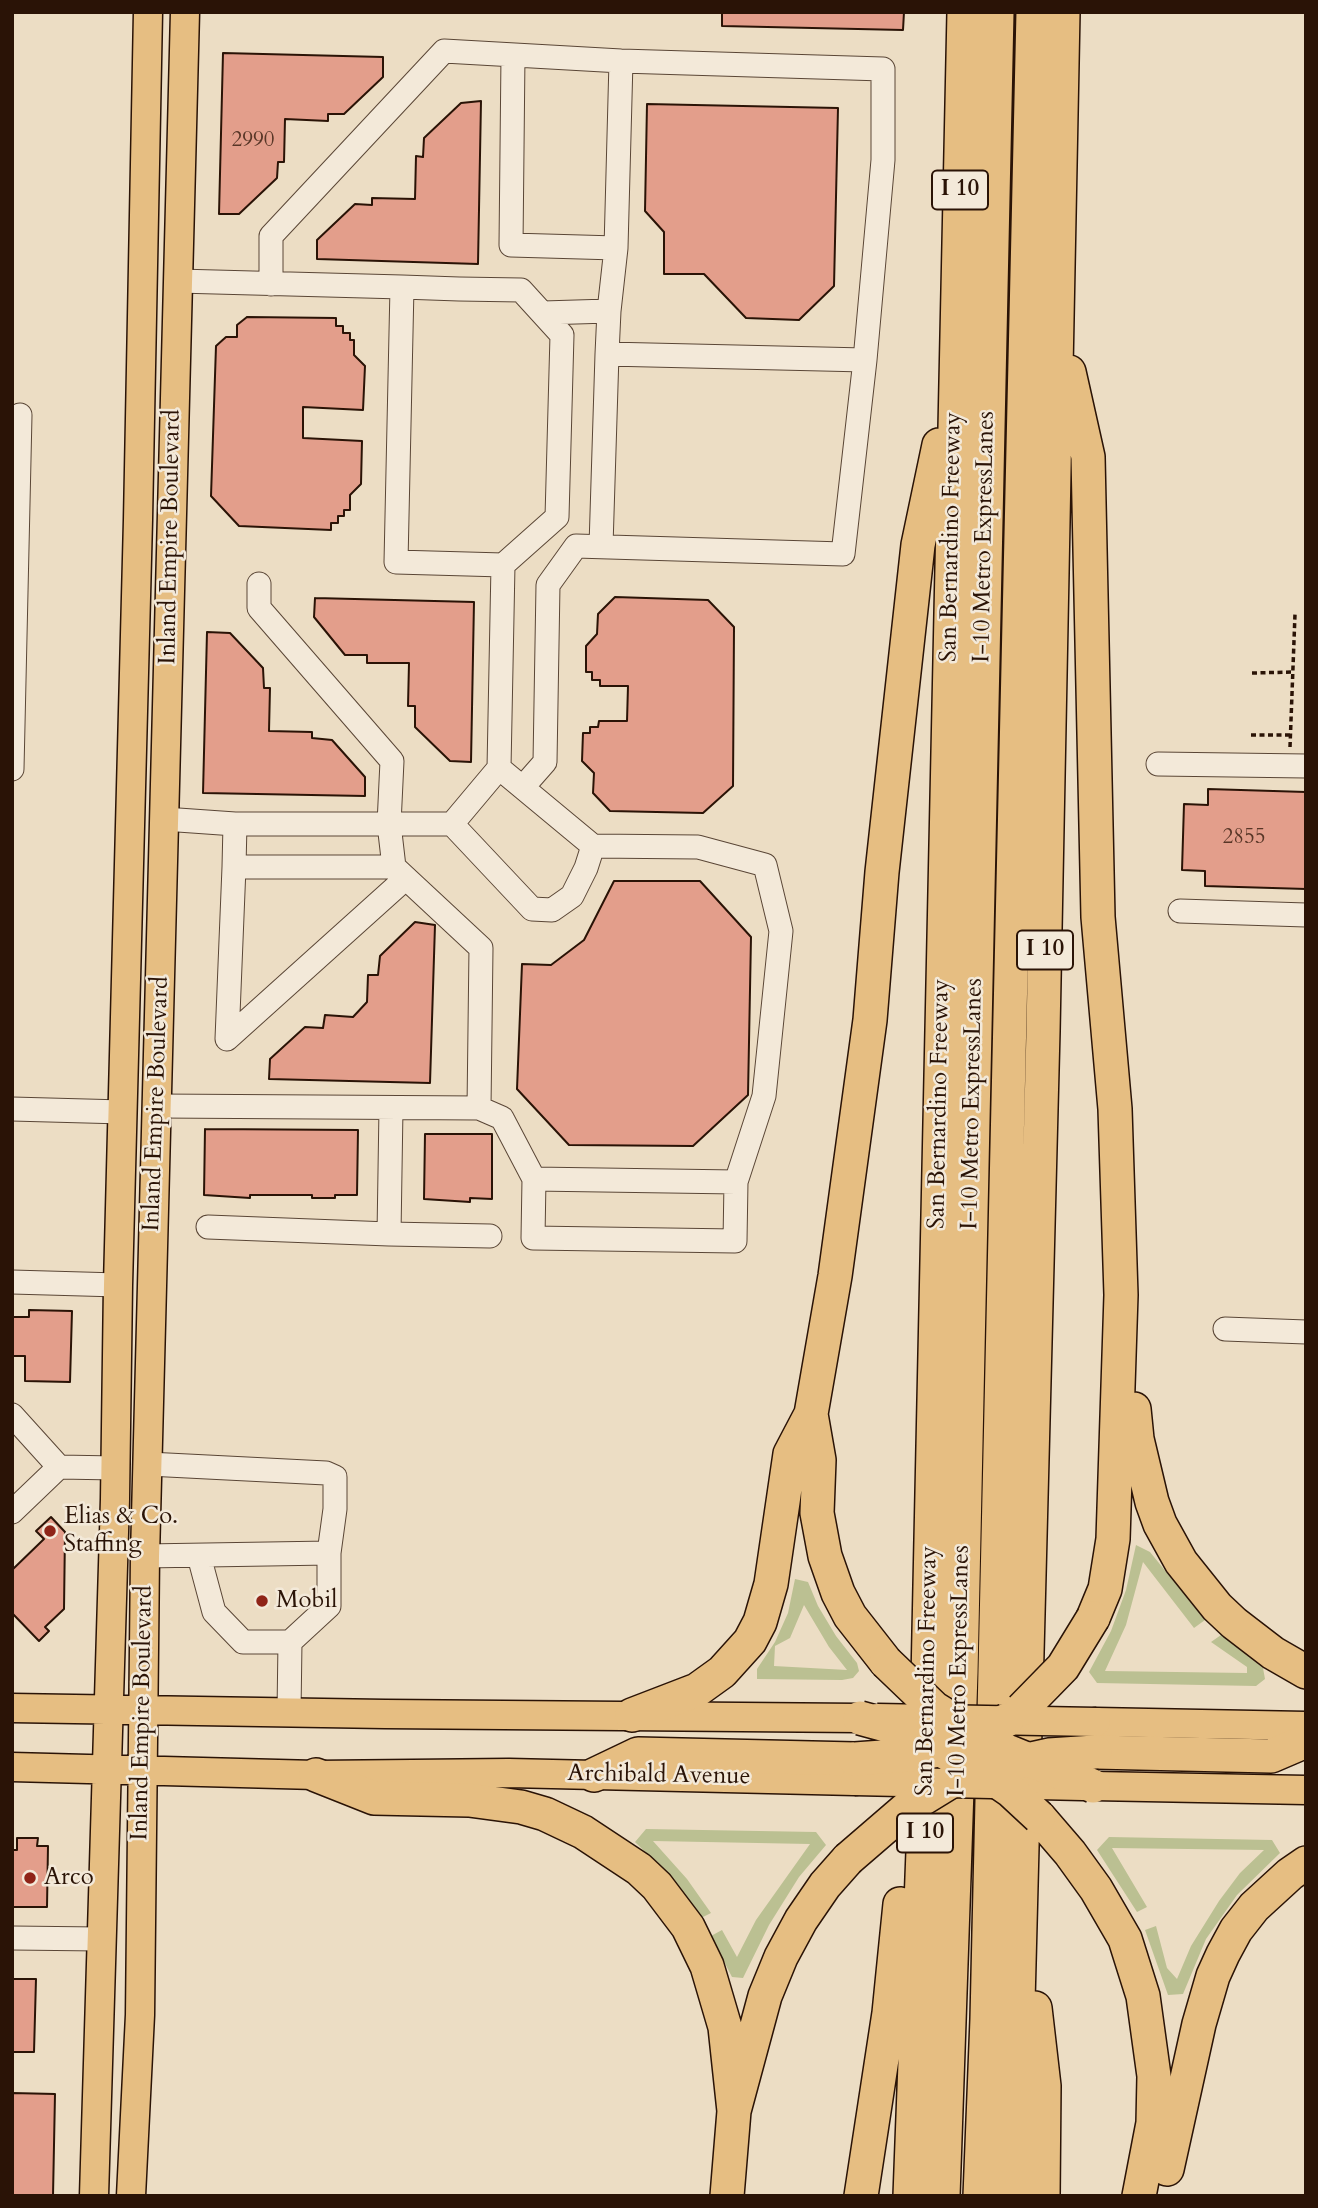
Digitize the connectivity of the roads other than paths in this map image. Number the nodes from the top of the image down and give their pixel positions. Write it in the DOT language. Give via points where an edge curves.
graph roads {
  1 [pos="148,12"];
  2 [pos="185,12"];
  3 [pos="964,12"];
  4 [pos="997,12"];
  5 [pos="1033,12"];
  6 [pos="1063,12"];
  7 [pos="513,55"];
  8 [pos="621,61"];
  9 [pos="616,248"];
  10 [pos="178,281"];
  11 [pos="271,284"];
  12 [pos="402,287"];
  13 [pos="609,311"];
  14 [pos="543,313"];
  15 [pos="1058,326"];
  16 [pos="607,355"];
  17 [pos="865,360"];
  18 [pos="956,367"];
  19 [pos="20,415"];
  20 [pos="543,529"];
  21 [pos="576,546"];
  22 [pos="601,546"];
  23 [pos="503,565"];
  24 [pos="259,584"];
  25 [pos="1158,764"];
  26 [pos="1297,766"];
  27 [pos="499,768"];
  28 [pos="12,769"];
  29 [pos="523,787"];
  30 [pos="164,819"];
  31 [pos="236,824"];
  32 [pos="389,824"];
  33 [pos="452,824"];
  34 [pos="593,846"];
  35 [pos="234,867"];
  36 [pos="400,872"];
  37 [pos="1180,911"];
  38 [pos="1306,915"];
  39 [pos="157,1106"];
  40 [pos="391,1108"];
  41 [pos="479,1108"];
  42 [pos="12,1109"];
  43 [pos="123,1112"];
  44 [pos="534,1179"];
  45 [pos="736,1182"];
  46 [pos="208,1227"];
  47 [pos="388,1234"];
  48 [pos="490,1236"];
  49 [pos="12,1282"];
  50 [pos="118,1285"];
  51 [pos="1121,1294"];
  52 [pos="1225,1329"];
  53 [pos="1306,1332"];
  54 [pos="811,1414"];
  55 [pos="12,1415"];
  56 [pos="148,1465"];
  57 [pos="59,1467"];
  58 [pos="116,1468"];
  59 [pos="933,1471"];
  60 [pos="13,1510"];
  61 [pos="329,1553"];
  62 [pos="145,1556"];
  63 [pos="198,1556"];
  64 [pos="290,1642"];
  65 [pos="1306,1672"];
  66 [pos="12,1708"];
  67 [pos="108,1710"];
  68 [pos="143,1710"];
  69 [pos="289,1712"];
  70 [pos="632,1716"];
  71 [pos="860,1718"];
  72 [pos="1007,1720"];
  73 [pos="1306,1726"];
  74 [pos="965,1727"];
  75 [pos="1095,1737"];
  76 [pos="1306,1741"];
  77 [pos="939,1750"];
  78 [pos="1024,1760"];
  79 [pos="12,1767"];
  80 [pos="106,1769"];
  81 [pos="143,1770"];
  82 [pos="855,1770"];
  83 [pos="316,1775"];
  84 [pos="594,1775"];
  85 [pos="991,1777"];
  86 [pos="950,1782"];
  87 [pos="1093,1786"];
  88 [pos="1306,1790"];
  89 [pos="1306,1863"];
  90 [pos="1021,1887"];
  91 [pos="12,1938"];
  92 [pos="100,1939"];
  93 [pos="734,2111"];
  94 [pos="94,2196"];
  95 [pos="131,2196"];
  96 [pos="727,2196"];
  97 [pos="862,2196"];
  98 [pos="910,2196"];
  99 [pos="943,2196"];
  100 [pos="980,2196"];
  101 [pos="1013,2196"];
  102 [pos="1042,2196"];
  103 [pos="1139,2196"];
  104 [pos="1161,2196"];
  1 -- 43 [label="main road, Inland Empire Boulevard"];
  2 -- 10 [label="main road, Inland Empire Boulevard"];
  3 -- 18 [label="highway, San Bernardino Freeway / I 10"];
  4 -- 99 [label="highway, I-10 Metro ExpressLanes" via="961,1673"];
  5 -- 100 [label="highway, I-10 Metro ExpressLanes"];
  6 -- 15 [label="highway, I 10"];
  7 -- 8 [label="street"];
  7 -- 9 [label="street" via="510,245"];
  7 -- 11 [label="street" via="444,51 271,236"];
  8 -- 9 [label="street"];
  8 -- 17 [label="street" via="883,69 883,160"];
  9 -- 13 [label="street"];
  10 -- 11 [label="street"];
  10 -- 30 [label="main road, Inland Empire Boulevard"];
  11 -- 12 [label="street"];
  12 -- 14 [label="street" via="521,290"];
  12 -- 23 [label="street" via="396,562"];
  13 -- 14 [label="street"];
  13 -- 16 [label="street"];
  14 -- 20 [label="street" via="562,335 557,517"];
  15 -- 51 [label="highway" via="1088,457 1097,905 1115,1108"];
  15 -- 90 [label="highway, I 10"];
  16 -- 17 [label="street"];
  16 -- 22 [label="street"];
  17 -- 22 [label="street" via="843,554"];
  18 -- 54 [label="highway" via="918,545 861,1100"];
  18 -- 59 [label="highway, San Bernardino Freeway / I 10"];
  19 -- 28 [label="street"];
  20 -- 21 [label="street"];
  20 -- 23 [label="street"];
  21 -- 22 [label="street"];
  21 -- 29 [label="street" via="548,586 545,762"];
  23 -- 27 [label="street"];
  24 -- 32 [label="street" via="259,608 392,761"];
  25 -- 26 [label="street"];
  27 -- 29 [label="street"];
  27 -- 33 [label="street"];
  29 -- 34 [label="street"];
  30 -- 31 [label="street"];
  30 -- 39 [label="main road, Inland Empire Boulevard"];
  31 -- 32 [label="street"];
  31 -- 35 [label="street"];
  32 -- 33 [label="street"];
  32 -- 36 [label="street"];
  33 -- 34 [label="street" via="532,909 552,910 572,896"];
  34 -- 45 [label="street" via="698,847 765,865 781,931 764,1096"];
  35 -- 36 [label="street"];
  35 -- 36 [label="street" via="227,1039"];
  36 -- 41 [label="street" via="481,948"];
  37 -- 38 [label="street"];
  39 -- 40 [label="street"];
  39 -- 56 [label="main road, Inland Empire Boulevard"];
  40 -- 41 [label="street"];
  40 -- 47 [label="street"];
  41 -- 44 [label="street" via="502,1118"];
  42 -- 43 [label="street"];
  43 -- 50 [label="main road, Inland Empire Boulevard"];
  44 -- 45 [label="street"];
  44 -- 45 [label="street" via="533,1238 735,1241"];
  46 -- 47 [label="street"];
  47 -- 48 [label="street"];
  49 -- 50 [label="street"];
  50 -- 58 [label="main road, Inland Empire Boulevard"];
  51 -- 65 [label="highway" via="1132,1350 1137,1439 1160,1524 1181,1562 1217,1607 1273,1653"];
  51 -- 72 [label="highway, bridge" via="1113,1539 1105,1588 1063,1667"];
  52 -- 53 [label="street"];
  54 -- 70 [label="highway" via="790,1454 771,1584 750,1641 722,1672 697,1690"];
  54 -- 74 [label="highway, bridge" via="819,1460 817,1513 838,1593 886,1662 934,1708"];
  55 -- 57 [label="street"];
  56 -- 61 [label="street" via="335,1477"];
  56 -- 62 [label="main road, Inland Empire Boulevard"];
  57 -- 58 [label="street"];
  57 -- 60 [label="street"];
  58 -- 67 [label="main road, Inland Empire Boulevard"];
  59 -- 97 [label="highway" via="909,1577 903,1876 889,2013"];
  59 -- 98 [label="highway, San Bernardino Freeway / I 10"];
  61 -- 63 [label="street"];
  61 -- 64 [label="street" via="329,1606"];
  62 -- 63 [label="street"];
  62 -- 68 [label="main road, Inland Empire Boulevard"];
  63 -- 64 [label="street" via="214,1612 243,1642"];
  64 -- 69 [label="street"];
  66 -- 67 [label="main road"];
  67 -- 68 [label="main road"];
  67 -- 80 [label="main road, Inland Empire Boulevard"];
  68 -- 69 [label="main road"];
  68 -- 81 [label="main road, Inland Empire Boulevard"];
  69 -- 70 [label="main road"];
  70 -- 71 [label="main road"];
  71 -- 74 [label="main road, bridge"];
  71 -- 77 [label="highway, bridge" via="897,1728"];
  72 -- 74 [label="highway, bridge"];
  72 -- 75 [label="main road, bridge"];
  73 -- 75 [label="main road"];
  74 -- 77 [label="highway, bridge"];
  74 -- 78 [label="highway, bridge"];
  75 -- 76 [label="highway" via="1271,1756"];
  75 -- 78 [label="highway, bridge"];
  77 -- 82 [label="highway, bridge"];
  77 -- 85 [label="highway, bridge"];
  78 -- 85 [label="highway, bridge"];
  78 -- 87 [label="highway, bridge"];
  79 -- 80 [label="main road, Archibald Avenue"];
  80 -- 81 [label="main road, Archibald Avenue"];
  80 -- 92 [label="main road, Inland Empire Boulevard"];
  81 -- 83 [label="main road, Archibald Avenue"];
  81 -- 95 [label="main road, Inland Empire Boulevard" via="140,2015"];
  82 -- 84 [label="highway" via="638,1754"];
  82 -- 86 [label="main road, bridge"];
  83 -- 84 [label="main road, Archibald Avenue"];
  83 -- 93 [label="highway" via="374,1798 468,1800 521,1807 583,1832 639,1869 688,1927 707,1966 725,2027"];
  85 -- 86 [label="highway, bridge"];
  85 -- 87 [label="main road, bridge"];
  85 -- 103 [label="highway, bridge" via="1040,1817 1070,1853 1125,1939 1143,1996 1154,2076 1153,2123"];
  86 -- 93 [label="highway, bridge" via="906,1809 848,1859 801,1920 765,1996"];
  87 -- 88 [label="main road"];
  89 -- 104 [label="highway" via="1254,1907 1236,1930 1213,1976"];
  90 -- 101 [label="highway, I 10"];
  90 -- 102 [label="highway" via="1044,2086"];
  91 -- 92 [label="street"];
  92 -- 94 [label="main road, Inland Empire Boulevard"];
  93 -- 96 [label="highway"];
}
